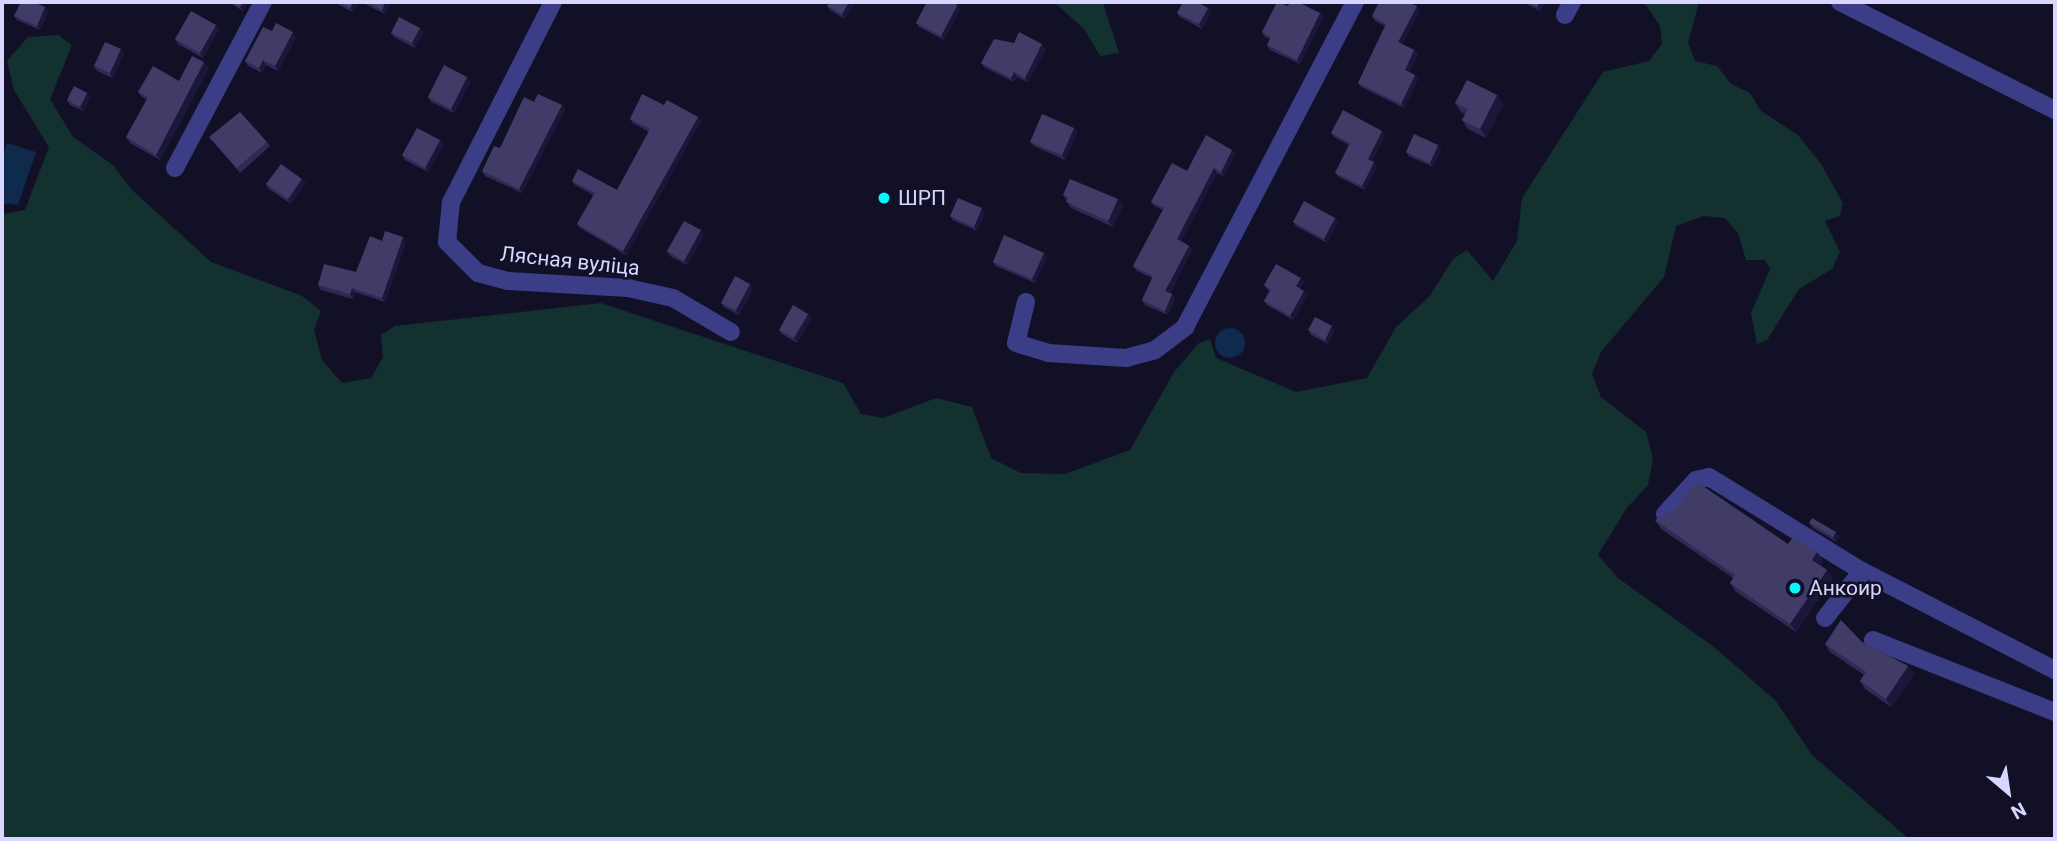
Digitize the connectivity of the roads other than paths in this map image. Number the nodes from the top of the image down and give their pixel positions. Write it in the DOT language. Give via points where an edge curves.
graph roads {
  1 [pos="263,2"];
  2 [pos="553,2"];
  3 [pos="1355,2"];
  4 [pos="1840,2"];
  5 [pos="2055,110"];
  6 [pos="175,168"];
  7 [pos="1026,303"];
  8 [pos="731,332"];
  9 [pos="1665,514"];
  10 [pos="1862,571"];
  11 [pos="1825,618"];
  12 [pos="1873,640"];
  13 [pos="2055,670"];
  14 [pos="2055,712"];
  1 -- 6 [label="street"];
  2 -- 8 [label="street, Лясная вуліца" via="451,202 447,242 478,273 508,281 628,288 673,298"];
  3 -- 7 [label="street" via="1185,327 1155,351 1126,358 1048,353 1016,343"];
  4 -- 5 [label="street"];
  9 -- 10 [label="street" via="1696,480 1709,477"];
  10 -- 11 [label="street"];
  10 -- 13 [label="street"];
  12 -- 14 [label="street"];
}
